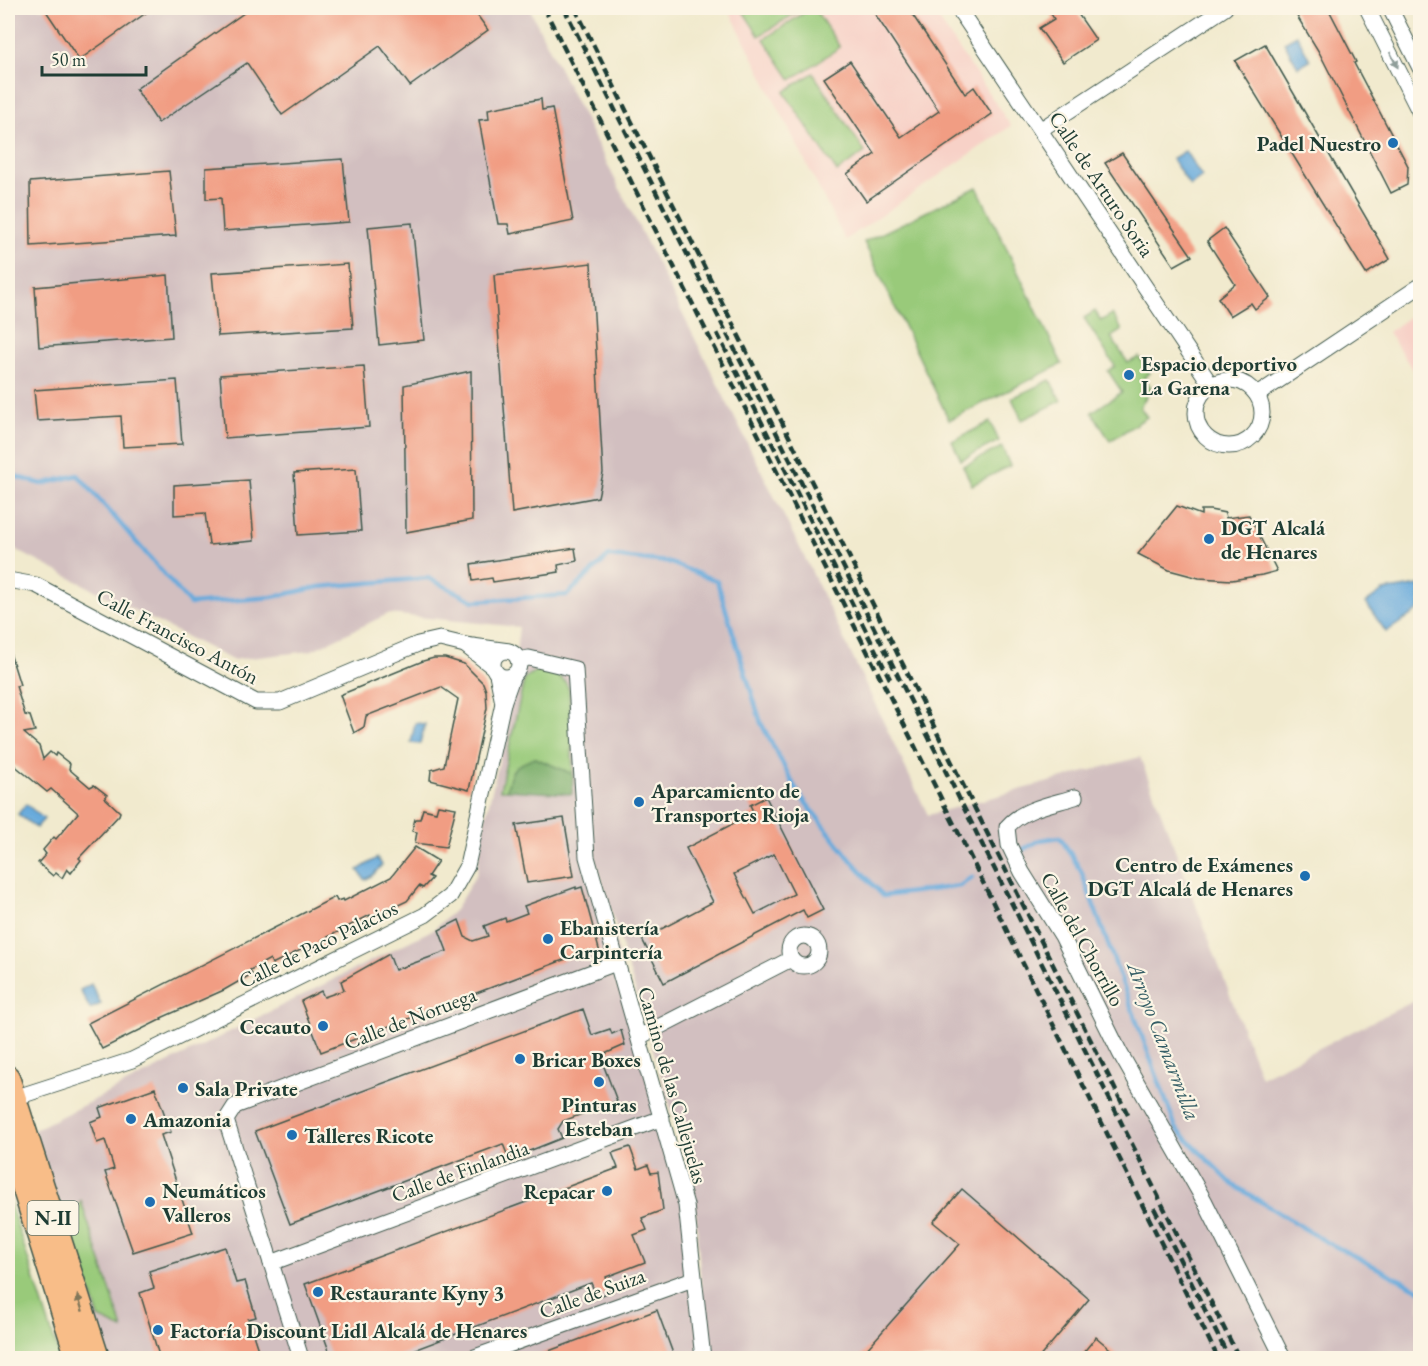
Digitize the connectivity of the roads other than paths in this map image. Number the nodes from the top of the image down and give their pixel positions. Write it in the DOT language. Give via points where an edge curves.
graph roads {
  1 [pos="958,8"];
  2 [pos="1225,8"];
  3 [pos="1367,8"];
  4 [pos="1390,8"];
  5 [pos="1420,68"];
  6 [pos="1420,113"];
  7 [pos="1040,130"];
  8 [pos="1420,286"];
  9 [pos="1211,385"];
  10 [pos="1257,395"];
  11 [pos="8,580"];
  12 [pos="465,645"];
  13 [pos="513,655"];
  14 [pos="495,670"];
  15 [pos="513,675"];
  16 [pos="503,703"];
  17 [pos="1075,797"];
  18 [pos="791,959"];
  19 [pos="616,963"];
  20 [pos="639,1036"];
  21 [pos="11,1088"];
  22 [pos="662,1118"];
  23 [pos="8,1139"];
  24 [pos="271,1263"];
  25 [pos="693,1279"];
  26 [pos="77,1359"];
  27 [pos="98,1359"];
  28 [pos="302,1359"];
  29 [pos="472,1359"];
  30 [pos="703,1359"];
  31 [pos="1283,1359"];
  1 -- 7 [label="street, Calle de Arturo Soria"];
  2 -- 7 [label="street"];
  3 -- 6 [label="street, one-way"];
  4 -- 5 [label="street"];
  7 -- 9 [label="street, Calle de Arturo Soria"];
  8 -- 10 [label="street"];
  9 -- 10 [label="street" via="1221,380 1241,382"];
  9 -- 10 [label="street" via="1198,401 1197,422 1210,440 1220,444 1242,443 1258,428 1262,417"];
  11 -- 12 [label="street, Calle Francisco Antón" via="36,585 256,702 280,702 418,644 440,639"];
  12 -- 13 [label="street, Calle Francisco Antón"];
  12 -- 14 [label="street"];
  13 -- 14 [label="street" via="497,655"];
  13 -- 15 [label="street" via="519,666"];
  13 -- 19 [label="street, Camino de las Callejuelas" via="575,669 587,858"];
  14 -- 15 [label="street" via="505,677"];
  14 -- 16 [label="street"];
  15 -- 16 [label="street, Calle de Paco Palacios"];
  16 -- 21 [label="street, Calle de Paco Palacios" via="467,866 450,896 425,915 132,1060"];
  17 -- 31 [label="street, Calle del Chorrillo" via="1013,820 1007,827 1009,844 1062,936 1120,1053 1205,1202"];
  18 -- 20 [label="street"];
  19 -- 20 [label="street, Camino de las Callejuelas"];
  19 -- 24 [label="street, Calle de Noruega" via="235,1106 226,1120"];
  20 -- 22 [label="street, Camino de las Callejuelas"];
  27 -- 21 [label="main road, N-II, one-way"];
  22 -- 24 [label="street, Calle de Finlandia"];
  22 -- 25 [label="street, Camino de las Callejuelas" via="686,1204"];
  23 -- 26 [label="main road, N-II"];
  24 -- 28 [label="street"];
  25 -- 29 [label="street, Calle de Suiza"];
  25 -- 30 [label="street, Camino de las Callejuelas"];
}
